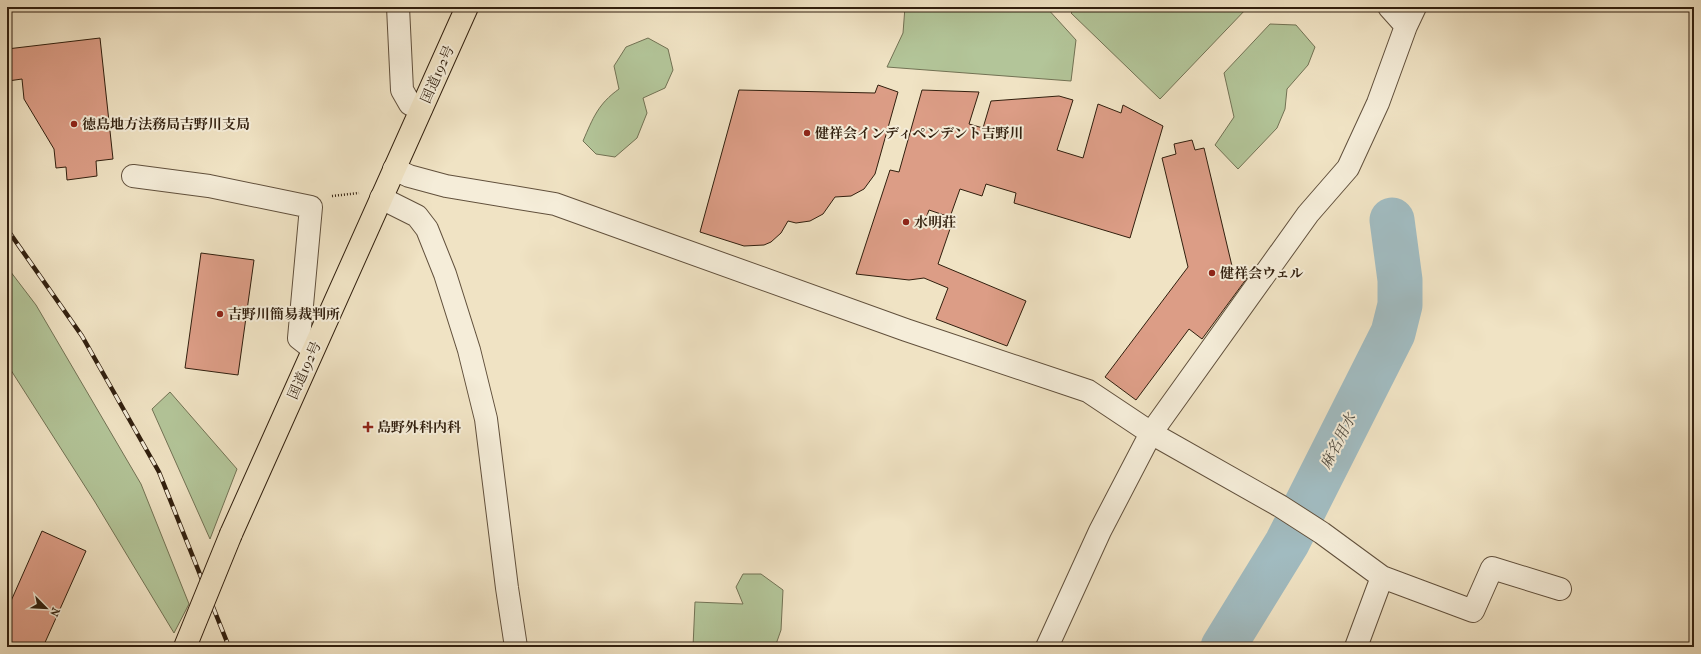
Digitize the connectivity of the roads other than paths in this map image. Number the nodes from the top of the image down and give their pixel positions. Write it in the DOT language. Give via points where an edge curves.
graph roads {
  1 [pos="398,7"];
  2 [pos="467,7"];
  3 [pos="1389,7"];
  4 [pos="1410,16"];
  5 [pos="421,109"];
  6 [pos="394,169"];
  7 [pos="133,176"];
  8 [pos="381,198"];
  9 [pos="313,349"];
  10 [pos="1151,432"];
  11 [pos="1382,577"];
  12 [pos="1560,589"];
  13 [pos="185,647"];
  14 [pos="516,647"];
  15 [pos="1047,647"];
  16 [pos="1356,647"];
  1 -- 5 [label="street" via="402,90 410,104"];
  2 -- 5 [label="highway, 国道192号"];
  3 -- 4 [label="street"];
  4 -- 10 [label="street" via="1378,103 1348,168 1308,214"];
  5 -- 6 [label="highway, 国道192号"];
  6 -- 8 [label="highway, 国道192号"];
  6 -- 10 [label="street" via="446,186 555,204 899,327 1088,391"];
  7 -- 9 [label="street" via="209,186 311,207 299,338"];
  8 -- 9 [label="highway, 国道192号"];
  8 -- 14 [label="street" via="417,216 427,229 445,274 469,350 486,419"];
  9 -- 13 [label="highway, 国道192号, bridge" via="231,534"];
  10 -- 11 [label="street" via="1280,506"];
  10 -- 15 [label="street" via="1129,479 1100,530"];
  11 -- 12 [label="street" via="1473,610 1492,568"];
  11 -- 16 [label="street"];
}
